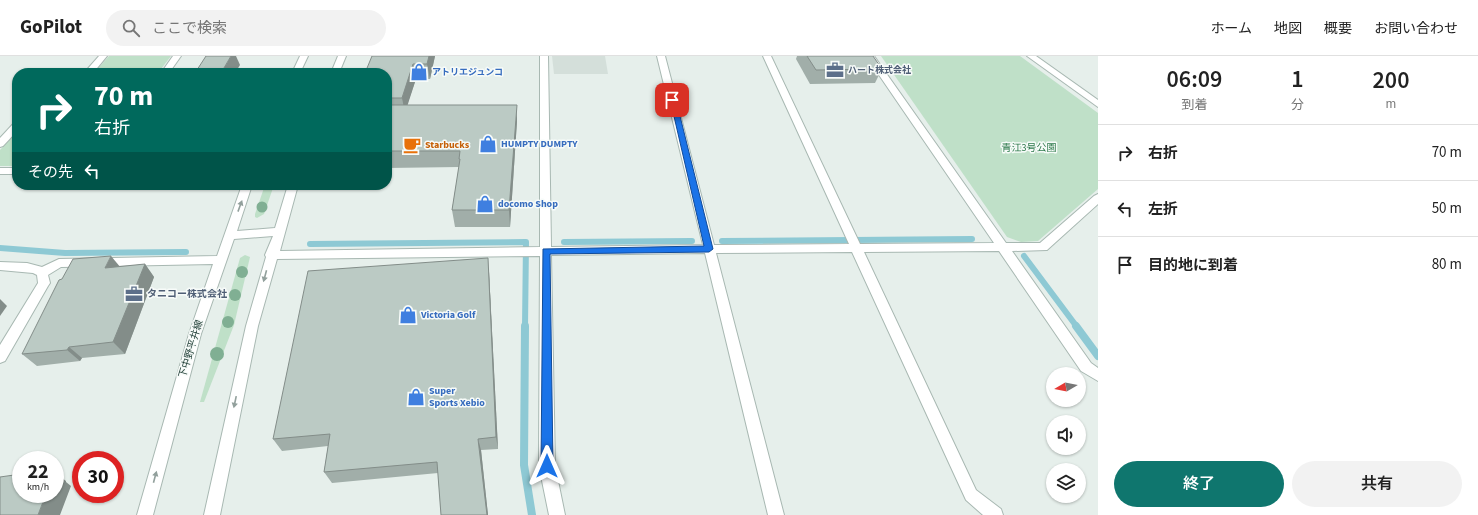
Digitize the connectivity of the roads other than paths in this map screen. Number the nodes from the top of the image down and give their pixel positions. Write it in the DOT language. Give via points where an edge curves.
graph roads {
  1 [pos="103,56"];
  2 [pos="177,56"];
  3 [pos="304,56"];
  4 [pos="342,56"];
  5 [pos="544,56"];
  6 [pos="661,56"];
  7 [pos="767,56"];
  8 [pos="870,56"];
  9 [pos="1031,56"];
  10 [pos="92,68"];
  11 [pos="169,68"];
  12 [pos="298,68"];
  13 [pos="337,68"];
  14 [pos="1098,104"];
  15 [pos="12,131"];
  16 [pos="0,144"];
  17 [pos="0,171"];
  18 [pos="12,171"];
  19 [pos="245,190"];
  20 [pos="291,190"];
  21 [pos="1098,198"];
  22 [pos="278,232"];
  23 [pos="230,235"];
  24 [pos="854,243"];
  25 [pos="1001,247"];
  26 [pos="709,249"];
  27 [pos="546,251"];
  28 [pos="271,255"];
  29 [pos="220,260"];
  30 [pos="0,266"];
  31 [pos="42,273"];
  32 [pos="0,357"];
  33 [pos="1098,375"];
  34 [pos="145,515"];
  35 [pos="212,515"];
  36 [pos="557,515"];
  37 [pos="776,515"];
  38 [pos="995,515"];
  1 -- 10 [label="street"];
  2 -- 11 [label="street"];
  3 -- 12 [label="street"];
  4 -- 13 [label="street"];
  5 -- 27 [label="street"];
  6 -- 26 [label="street"];
  7 -- 24 [label="street"];
  8 -- 25 [label="street"];
  9 -- 14 [label="street"];
  15 -- 16 [label="street"];
  17 -- 18 [label="street"];
  23 -- 19 [label="street, 下中野平井線, one-way"];
  20 -- 22 [label="street"];
  21 -- 25 [label="street" via="1043,247"];
  22 -- 23 [label="street"];
  22 -- 28 [label="street"];
  23 -- 29 [label="street, 下中野平井線"];
  24 -- 25 [label="street"];
  24 -- 26 [label="street"];
  24 -- 38 [label="street" via="971,495"];
  25 -- 33 [label="street" via="1086,367"];
  26 -- 27 [label="street"];
  26 -- 37 [label="street"];
  27 -- 28 [label="street"];
  27 -- 36 [label="street" via="547,466"];
  28 -- 35 [label="street, one-way" via="252,326"];
  29 -- 31 [label="street" via="59,263"];
  34 -- 29 [label="street, 下中野平井線, one-way" via="182,379"];
  30 -- 31 [label="street" via="27,268"];
  31 -- 32 [label="street" via="44,283"];
}
